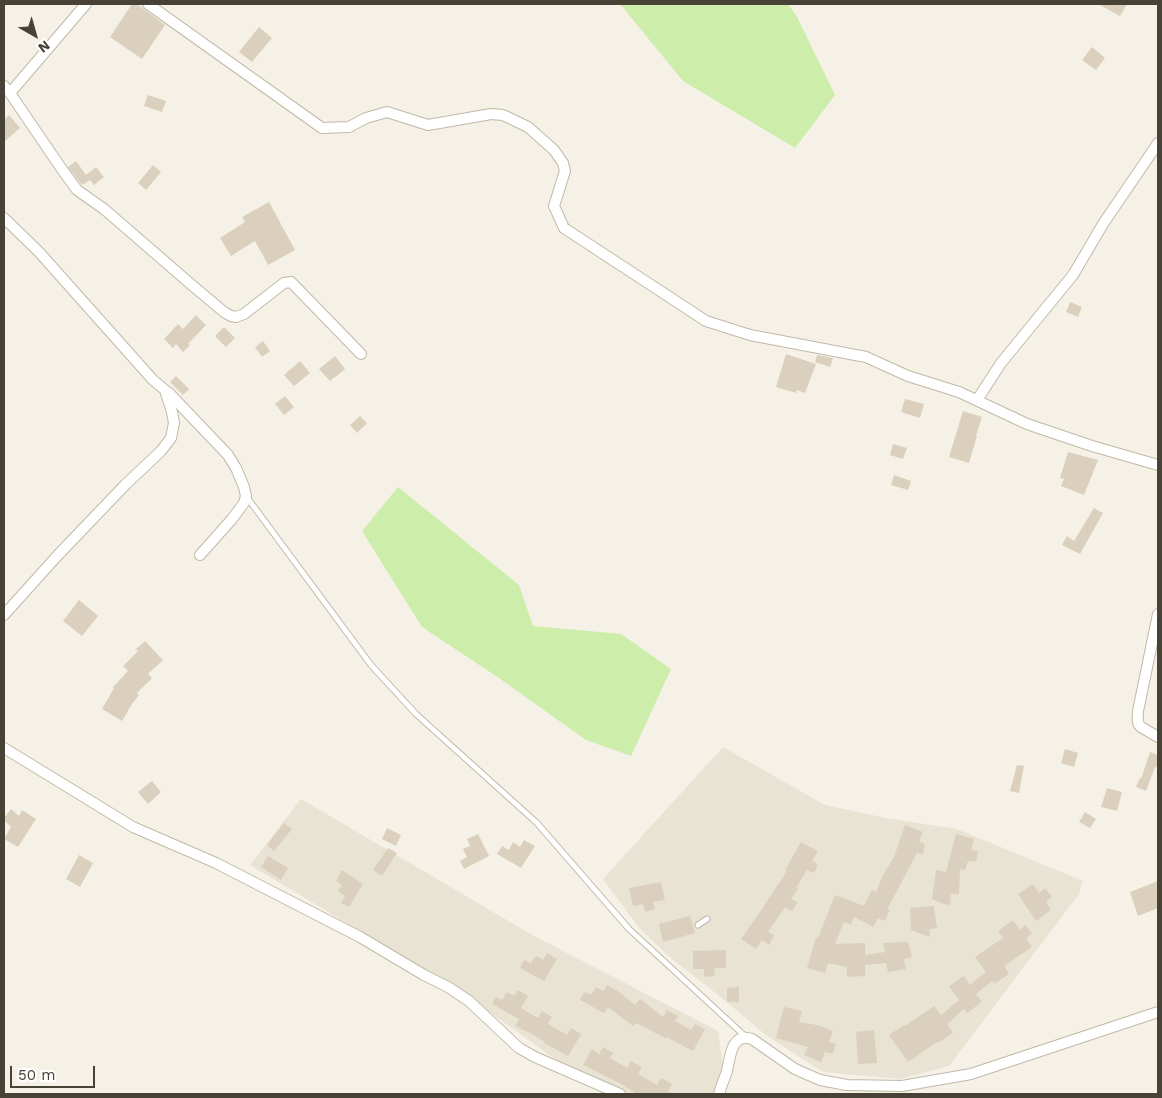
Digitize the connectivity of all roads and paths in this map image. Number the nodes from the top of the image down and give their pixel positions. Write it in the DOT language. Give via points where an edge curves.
graph roads {
  1 [pos="86,4"];
  2 [pos="148,4"];
  3 [pos="7,89"];
  4 [pos="1158,143"];
  5 [pos="4,218"];
  6 [pos="362,354"];
  7 [pos="165,390"];
  8 [pos="977,400"];
  9 [pos="1158,465"];
  10 [pos="246,496"];
  11 [pos="200,555"];
  12 [pos="1158,614"];
  13 [pos="4,615"];
  14 [pos="1158,737"];
  15 [pos="4,748"];
  16 [pos="706,919"];
  17 [pos="698,925"];
  18 [pos="1158,1012"];
  19 [pos="747,1038"];
  20 [pos="620,1094"];
  21 [pos="719,1094"];
  1 -- 3 [label="street"];
  2 -- 8 [label="street" via="322,128 350,128 366,118 387,112 428,124 491,114 528,127 554,150 563,163 565,171 554,206 564,228 706,321 750,335 866,357 908,376"];
  3 -- 6 [label="street" via="77,190 104,209 224,312 236,317 244,314 284,283 291,282"];
  4 -- 8 [label="street" via="1073,275 1001,363"];
  5 -- 7 [label="street"];
  7 -- 10 [label="street" via="228,455"];
  7 -- 13 [label="street" via="174,423 171,438"];
  8 -- 9 [label="street" via="1027,424"];
  10 -- 11 [label="street" via="232,519"];
  10 -- 19 [label="lane" via="371,665 416,714 537,823 629,929"];
  12 -- 14 [label="street" via="1138,722"];
  15 -- 20 [label="street" via="133,827 216,863 360,937 469,1001 519,1048"];
  16 -- 17 [label="lane"];
  18 -- 19 [label="street" via="971,1074 902,1086 847,1085 820,1080 795,1069"];
  19 -- 21 [label="street" via="739,1040 731,1049"];
}
